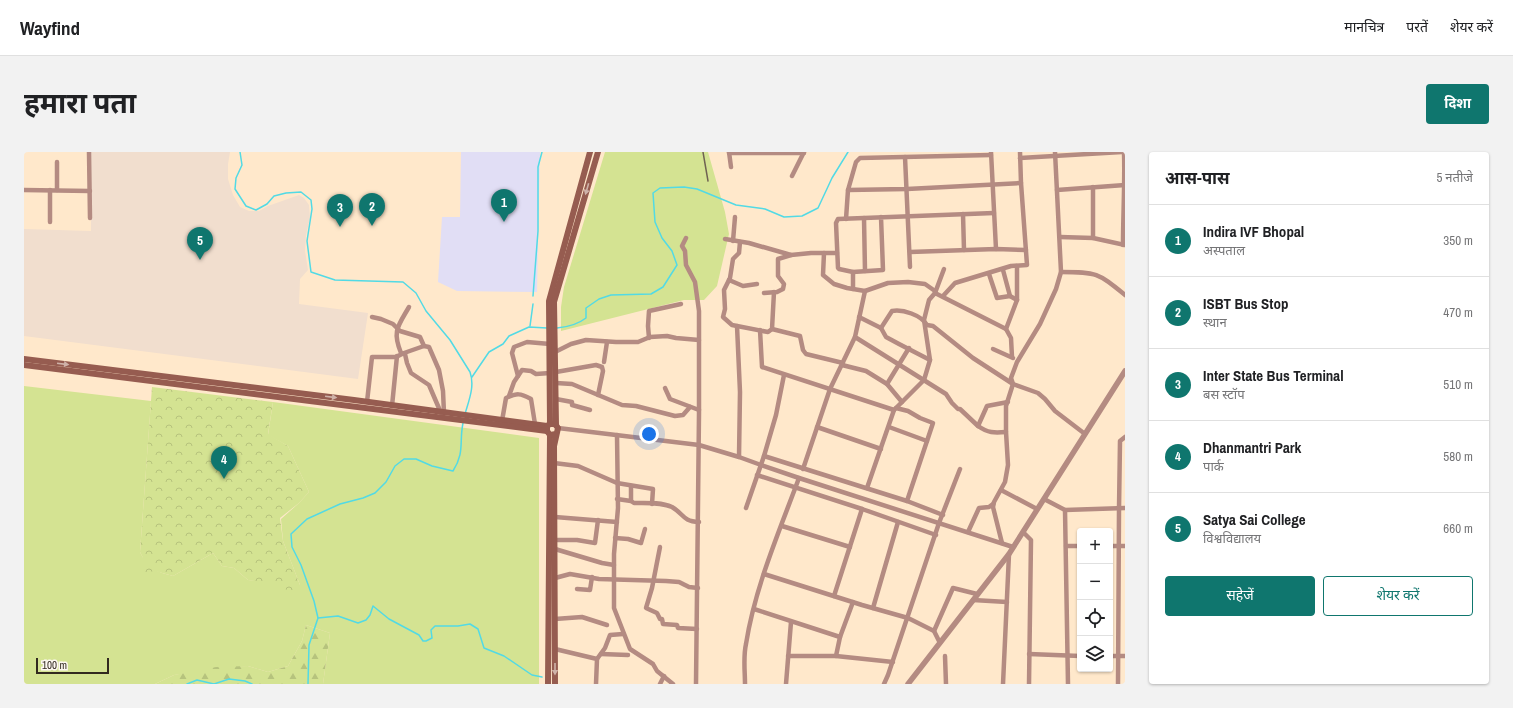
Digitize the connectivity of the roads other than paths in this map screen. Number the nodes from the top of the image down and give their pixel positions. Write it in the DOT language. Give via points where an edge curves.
graph roads {
  1 [pos="89,152"];
  2 [pos="590,152"];
  3 [pos="598,152"];
  4 [pos="920,152"];
  5 [pos="1020,152"];
  6 [pos="1123,152"];
  7 [pos="729,153"];
  8 [pos="783,153"];
  9 [pos="804,153"];
  10 [pos="991,153"];
  11 [pos="1096,153"];
  12 [pos="948,154"];
  13 [pos="1055,154"];
  14 [pos="905,157"];
  15 [pos="922,157"];
  16 [pos="1020,158"];
  17 [pos="57,162"];
  18 [pos="731,167"];
  19 [pos="792,176"];
  20 [pos="1021,183"];
  21 [pos="993,184"];
  22 [pos="1125,185"];
  23 [pos="1093,187"];
  24 [pos="907,189"];
  25 [pos="24,190"];
  26 [pos="50,190"];
  27 [pos="57,190"];
  28 [pos="848,190"];
  29 [pos="1056,190"];
  30 [pos="90,191"];
  31 [pos="994,213"];
  32 [pos="962,214"];
  33 [pos="908,216"];
  34 [pos="735,217"];
  35 [pos="881,217"];
  36 [pos="90,218"];
  37 [pos="846,218"];
  38 [pos="864,218"];
  39 [pos="50,222"];
  40 [pos="686,238"];
  41 [pos="1060,238"];
  42 [pos="1093,238"];
  43 [pos="725,239"];
  44 [pos="733,241"];
  45 [pos="740,242"];
  46 [pos="1124,245"];
  47 [pos="996,249"];
  48 [pos="964,250"];
  49 [pos="1026,250"];
  50 [pos="910,252"];
  51 [pos="824,253"];
  52 [pos="838,253"];
  53 [pos="793,255"];
  54 [pos="1017,266"];
  55 [pos="910,267"];
  56 [pos="944,269"];
  57 [pos="1002,270"];
  58 [pos="865,271"];
  59 [pos="853,272"];
  60 [pos="1061,272"];
  61 [pos="989,274"];
  62 [pos="727,284"];
  63 [pos="757,284"];
  64 [pos="853,289"];
  65 [pos="865,291"];
  66 [pos="774,292"];
  67 [pos="935,292"];
  68 [pos="764,293"];
  69 [pos="1125,295"];
  70 [pos="943,296"];
  71 [pos="1010,296"];
  72 [pos="1017,300"];
  73 [pos="681,304"];
  74 [pos="409,307"];
  75 [pos="372,317"];
  76 [pos="859,317"];
  77 [pos="552,320"];
  78 [pos="924,320"];
  79 [pos="737,326"];
  80 [pos="397,328"];
  81 [pos="881,328"];
  82 [pos="772,329"];
  83 [pos="1006,329"];
  84 [pos="760,330"];
  85 [pos="552,333"];
  86 [pos="649,338"];
  87 [pos="699,340"];
  88 [pos="853,340"];
  89 [pos="607,342"];
  90 [pos="550,344"];
  91 [pos="424,346"];
  92 [pos="909,348"];
  93 [pos="993,349"];
  94 [pos="555,352"];
  95 [pos="403,354"];
  96 [pos="397,356"];
  97 [pos="1012,357"];
  98 [pos="24,359"];
  99 [pos="930,360"];
  100 [pos="1018,360"];
  101 [pos="604,362"];
  102 [pos="842,364"];
  103 [pos="24,365"];
  104 [pos="898,367"];
  105 [pos="553,373"];
  106 [pos="784,375"];
  107 [pos="1124,375"];
  108 [pos="138,376"];
  109 [pos="518,376"];
  110 [pos="924,380"];
  111 [pos="556,383"];
  112 [pos="887,384"];
  113 [pos="1013,384"];
  114 [pos="665,388"];
  115 [pos="830,390"];
  116 [pos="598,395"];
  117 [pos="509,396"];
  118 [pos="556,399"];
  119 [pos="367,402"];
  120 [pos="902,402"];
  121 [pos="1008,402"];
  122 [pos="353,404"];
  123 [pos="392,406"];
  124 [pos="690,407"];
  125 [pos="895,409"];
  126 [pos="590,410"];
  127 [pos="699,410"];
  128 [pos="442,413"];
  129 [pos="429,414"];
  130 [pos="456,418"];
  131 [pos="470,419"];
  132 [pos="502,421"];
  133 [pos="535,424"];
  134 [pos="978,426"];
  135 [pos="817,427"];
  136 [pos="889,427"];
  137 [pos="552,429"];
  138 [pos="1006,432"];
  139 [pos="1085,434"];
  140 [pos="617,435"];
  141 [pos="1125,437"];
  142 [pos="927,441"];
  143 [pos="699,445"];
  144 [pos="881,449"];
  145 [pos="764,456"];
  146 [pos="739,457"];
  147 [pos="554,463"];
  148 [pos="761,466"];
  149 [pos="803,469"];
  150 [pos="960,469"];
  151 [pos="757,476"];
  152 [pos="799,478"];
  153 [pos="617,483"];
  154 [pos="631,486"];
  155 [pos="795,488"];
  156 [pos="867,488"];
  157 [pos="1001,490"];
  158 [pos="618,499"];
  159 [pos="1044,499"];
  160 [pos="631,501"];
  161 [pos="907,502"];
  162 [pos="652,504"];
  163 [pos="994,504"];
  164 [pos="746,508"];
  165 [pos="1125,508"];
  166 [pos="862,509"];
  167 [pos="1037,509"];
  168 [pos="1119,509"];
  169 [pos="1065,510"];
  170 [pos="943,515"];
  171 [pos="554,517"];
  172 [pos="598,520"];
  173 [pos="617,522"];
  174 [pos="699,522"];
  175 [pos="898,522"];
  176 [pos="939,523"];
  177 [pos="782,526"];
  178 [pos="644,529"];
  179 [pos="968,532"];
  180 [pos="1023,532"];
  181 [pos="936,535"];
  182 [pos="615,538"];
  183 [pos="554,540"];
  184 [pos="1002,543"];
  185 [pos="1066,546"];
  186 [pos="1077,546"];
  187 [pos="1113,546"];
  188 [pos="1118,546"];
  189 [pos="1125,546"];
  190 [pos="660,547"];
  191 [pos="850,547"];
  192 [pos="1013,547"];
  193 [pos="554,550"];
  194 [pos="1009,554"];
  195 [pos="614,565"];
  196 [pos="764,574"];
  197 [pos="554,578"];
  198 [pos="592,578"];
  199 [pos="614,580"];
  200 [pos="653,580"];
  201 [pos="698,588"];
  202 [pos="577,589"];
  203 [pos="977,594"];
  204 [pos="834,596"];
  205 [pos="973,600"];
  206 [pos="853,602"];
  207 [pos="1007,602"];
  208 [pos="873,608"];
  209 [pos="754,610"];
  210 [pos="908,618"];
  211 [pos="555,619"];
  212 [pos="790,622"];
  213 [pos="607,625"];
  214 [pos="697,629"];
  215 [pos="934,631"];
  216 [pos="623,634"];
  217 [pos="840,637"];
  218 [pos="940,643"];
  219 [pos="555,649"];
  220 [pos="601,654"];
  221 [pos="1029,654"];
  222 [pos="628,655"];
  223 [pos="788,656"];
  224 [pos="836,656"];
  225 [pos="945,656"];
  226 [pos="1068,656"];
  227 [pos="1077,656"];
  228 [pos="1113,656"];
  229 [pos="1118,656"];
  230 [pos="1125,656"];
  231 [pos="597,659"];
  232 [pos="893,662"];
  233 [pos="664,676"];
  234 [pos="548,684"];
  235 [pos="555,684"];
  236 [pos="596,684"];
  237 [pos="660,684"];
  238 [pos="673,684"];
  239 [pos="696,684"];
  240 [pos="745,684"];
  241 [pos="786,684"];
  242 [pos="884,684"];
  243 [pos="908,684"];
  244 [pos="946,684"];
  245 [pos="1003,684"];
  246 [pos="1029,684"];
  247 [pos="1068,684"];
  248 [pos="1118,684"];
  1 -- 30 [label="street"];
  2 -- 77 [label="main road" via="549,301"];
  3 -- 77 [label="main road, one-way" via="554,302"];
  4 -- 15 [label="street"];
  5 -- 16 [label="street"];
  6 -- 11 [label="street"];
  6 -- 22 [label="street"];
  7 -- 8 [label="street"];
  7 -- 18 [label="street"];
  8 -- 9 [label="street"];
  9 -- 19 [label="street"];
  10 -- 12 [label="street"];
  10 -- 21 [label="street"];
  11 -- 13 [label="street"];
  12 -- 15 [label="street"];
  13 -- 16 [label="street"];
  13 -- 29 [label="street"];
  14 -- 15 [label="street"];
  14 -- 24 [label="street"];
  14 -- 28 [label="street" via="860,158 856,162"];
  16 -- 20 [label="street"];
  17 -- 27 [label="street"];
  20 -- 21 [label="street"];
  20 -- 49 [label="street"];
  21 -- 24 [label="street"];
  21 -- 31 [label="street"];
  22 -- 23 [label="street"];
  22 -- 46 [label="street"];
  23 -- 29 [label="street"];
  23 -- 42 [label="street"];
  24 -- 28 [label="street"];
  24 -- 33 [label="street"];
  25 -- 26 [label="street"];
  26 -- 27 [label="street"];
  26 -- 39 [label="street"];
  27 -- 30 [label="street"];
  28 -- 37 [label="street"];
  29 -- 41 [label="street"];
  30 -- 36 [label="street"];
  31 -- 32 [label="street"];
  31 -- 47 [label="street"];
  32 -- 33 [label="street"];
  32 -- 48 [label="street"];
  33 -- 35 [label="street"];
  33 -- 50 [label="street"];
  34 -- 44 [label="street"];
  35 -- 38 [label="street"];
  35 -- 58 [label="street" via="883,270"];
  37 -- 38 [label="street"];
  37 -- 52 [label="street" via="838,219 836,223"];
  38 -- 58 [label="street"];
  40 -- 87 [label="street" via="682,245 686,265 696,288"];
  41 -- 42 [label="street"];
  41 -- 60 [label="street"];
  42 -- 46 [label="street"];
  43 -- 44 [label="street"];
  44 -- 45 [label="street"];
  45 -- 53 [label="street"];
  45 -- 62 [label="street"];
  47 -- 48 [label="street"];
  47 -- 49 [label="street"];
  48 -- 50 [label="street"];
  49 -- 54 [label="street" via="1027,266"];
  50 -- 55 [label="street"];
  51 -- 52 [label="street"];
  51 -- 53 [label="street"];
  51 -- 64 [label="street" via="823,275 834,284"];
  52 -- 59 [label="street" via="838,268"];
  53 -- 66 [label="street" via="778,259 778,276 784,284 783,289"];
  54 -- 57 [label="street"];
  54 -- 72 [label="street"];
  56 -- 67 [label="street"];
  57 -- 61 [label="street"];
  57 -- 71 [label="street"];
  58 -- 59 [label="street"];
  59 -- 64 [label="street"];
  60 -- 69 [label="street" via="1095,273"];
  60 -- 100 [label="street" via="1040,324"];
  61 -- 70 [label="street" via="955,283"];
  61 -- 71 [label="street" via="997,298"];
  62 -- 63 [label="street"];
  62 -- 79 [label="street" via="724,292 723,317"];
  64 -- 65 [label="street"];
  65 -- 67 [label="street" via="888,283 908,282 925,284"];
  65 -- 76 [label="street"];
  66 -- 68 [label="street"];
  66 -- 82 [label="street"];
  67 -- 70 [label="street"];
  67 -- 78 [label="street" via="928,301"];
  70 -- 83 [label="street"];
  71 -- 72 [label="street"];
  72 -- 83 [label="street"];
  73 -- 86 [label="street" via="649,311"];
  74 -- 80 [label="street"];
  75 -- 80 [label="street" via="393,324"];
  76 -- 81 [label="street"];
  76 -- 88 [label="street"];
  77 -- 85 [label="main road"];
  78 -- 81 [label="street" via="898,310 892,311"];
  78 -- 99 [label="street"];
  78 -- 113 [label="street" via="927,325 933,326 973,358"];
  79 -- 84 [label="street"];
  79 -- 146 [label="street"];
  80 -- 91 [label="street" via="420,337"];
  80 -- 95 [label="street" via="396,338"];
  81 -- 92 [label="street" via="886,337"];
  82 -- 84 [label="street" via="768,332"];
  82 -- 102 [label="street" via="800,336 806,354"];
  83 -- 97 [label="street" via="1010,338"];
  84 -- 106 [label="street" via="762,367"];
  85 -- 90 [label="main road"];
  85 -- 94 [label="main road"];
  86 -- 87 [label="street" via="666,336"];
  86 -- 89 [label="street" via="638,342"];
  87 -- 127 [label="street"];
  88 -- 102 [label="street"];
  88 -- 104 [label="street"];
  89 -- 94 [label="street" via="586,340"];
  89 -- 101 [label="street"];
  90 -- 105 [label="main road"];
  90 -- 109 [label="street" via="527,342 514,347 512,353"];
  91 -- 95 [label="street"];
  91 -- 128 [label="street" via="429,348 439,370 443,391"];
  92 -- 99 [label="street"];
  92 -- 104 [label="street"];
  93 -- 97 [label="street"];
  94 -- 105 [label="main road"];
  95 -- 96 [label="street"];
  95 -- 128 [label="street" via="411,373 429,384"];
  96 -- 119 [label="street" via="372,357"];
  96 -- 123 [label="street"];
  97 -- 100 [label="street"];
  98 -- 108 [label="main road, one-way"];
  99 -- 110 [label="street"];
  100 -- 113 [label="street" via="1010,378"];
  102 -- 112 [label="street" via="866,371"];
  102 -- 115 [label="street"];
  103 -- 108 [label="main road"];
  104 -- 110 [label="street"];
  104 -- 112 [label="street"];
  105 -- 109 [label="street" via="536,374 522,370"];
  105 -- 111 [label="main road"];
  105 -- 116 [label="street" via="600,366 603,371"];
  105 -- 137 [label="main road"];
  106 -- 115 [label="street"];
  106 -- 145 [label="street"];
  107 -- 139 [label="street"];
  108 -- 122 [label="main road"];
  109 -- 117 [label="street"];
  110 -- 120 [label="street"];
  110 -- 134 [label="street" via="946,394 958,409"];
  111 -- 116 [label="street" via="572,384"];
  111 -- 118 [label="main road"];
  112 -- 120 [label="street"];
  113 -- 121 [label="street"];
  113 -- 139 [label="street" via="1038,394 1054,411"];
  114 -- 124 [label="street" via="670,399"];
  115 -- 125 [label="street"];
  115 -- 135 [label="street"];
  116 -- 124 [label="street" via="622,405 675,416 683,415"];
  117 -- 132 [label="street" via="505,400"];
  117 -- 133 [label="street" via="522,394 531,399"];
  118 -- 126 [label="street" via="572,402 572,405"];
  118 -- 137 [label="main road"];
  119 -- 122 [label="main road"];
  119 -- 123 [label="main road"];
  120 -- 125 [label="street"];
  121 -- 134 [label="street" via="987,406"];
  121 -- 138 [label="street"];
  122 -- 129 [label="main road"];
  123 -- 129 [label="main road"];
  124 -- 127 [label="street"];
  125 -- 136 [label="street"];
  125 -- 142 [label="street" via="908,410 933,423"];
  127 -- 143 [label="street"];
  128 -- 129 [label="main road"];
  128 -- 130 [label="main road"];
  129 -- 130 [label="main road"];
  130 -- 131 [label="main road"];
  131 -- 132 [label="main road"];
  131 -- 137 [label="main road"];
  132 -- 133 [label="main road"];
  133 -- 137 [label="main road"];
  134 -- 138 [label="street" via="992,433"];
  135 -- 144 [label="street"];
  135 -- 149 [label="street"];
  136 -- 142 [label="street"];
  136 -- 144 [label="street"];
  137 -- 140 [label="street"];
  137 -- 147 [label="main road"];
  137 -- 234 [label="main road"];
  138 -- 157 [label="street" via="1008,465"];
  139 -- 159 [label="street"];
  140 -- 143 [label="street"];
  140 -- 153 [label="street"];
  141 -- 168 [label="street" via="1120,441"];
  142 -- 161 [label="street"];
  143 -- 146 [label="street"];
  143 -- 174 [label="street"];
  144 -- 156 [label="street"];
  145 -- 148 [label="street"];
  145 -- 149 [label="street"];
  146 -- 148 [label="street"];
  147 -- 153 [label="street" via="578,466"];
  147 -- 171 [label="main road"];
  148 -- 151 [label="street"];
  148 -- 152 [label="street"];
  149 -- 156 [label="street"];
  150 -- 170 [label="street"];
  151 -- 155 [label="street"];
  151 -- 164 [label="street"];
  152 -- 155 [label="street"];
  152 -- 176 [label="street"];
  153 -- 154 [label="street"];
  153 -- 158 [label="street"];
  154 -- 160 [label="street"];
  154 -- 162 [label="street" via="653,489"];
  155 -- 166 [label="street"];
  155 -- 177 [label="street"];
  156 -- 161 [label="street"];
  157 -- 163 [label="street"];
  157 -- 167 [label="street"];
  158 -- 160 [label="street"];
  158 -- 173 [label="street"];
  159 -- 167 [label="street"];
  159 -- 169 [label="street"];
  160 -- 162 [label="street"];
  161 -- 170 [label="street"];
  162 -- 174 [label="street" via="671,507 688,521"];
  163 -- 179 [label="street" via="979,508"];
  163 -- 184 [label="street"];
  165 -- 168 [label="street"];
  166 -- 175 [label="street"];
  166 -- 191 [label="street"];
  167 -- 180 [label="street"];
  168 -- 169 [label="street"];
  168 -- 188 [label="street"];
  169 -- 185 [label="street"];
  170 -- 176 [label="street"];
  171 -- 172 [label="street"];
  171 -- 183 [label="main road"];
  172 -- 173 [label="street"];
  172 -- 183 [label="street" via="595,543"];
  173 -- 182 [label="street"];
  174 -- 201 [label="street"];
  175 -- 181 [label="street"];
  175 -- 208 [label="street"];
  176 -- 179 [label="street"];
  176 -- 181 [label="street"];
  177 -- 191 [label="street"];
  177 -- 196 [label="street"];
  178 -- 182 [label="street" via="642,543"];
  179 -- 184 [label="street"];
  180 -- 192 [label="street"];
  180 -- 221 [label="street" via="1030,540"];
  181 -- 210 [label="street"];
  182 -- 195 [label="street"];
  183 -- 193 [label="main road"];
  184 -- 192 [label="street"];
  185 -- 186 [label="street"];
  185 -- 226 [label="street"];
  187 -- 188 [label="street"];
  188 -- 189 [label="street"];
  188 -- 229 [label="street"];
  190 -- 200 [label="street"];
  191 -- 204 [label="street"];
  192 -- 194 [label="street"];
  193 -- 195 [label="street"];
  193 -- 197 [label="main road"];
  194 -- 203 [label="street"];
  194 -- 207 [label="street"];
  195 -- 199 [label="street"];
  196 -- 204 [label="street"];
  196 -- 209 [label="street"];
  197 -- 198 [label="street" via="570,574"];
  197 -- 211 [label="main road"];
  198 -- 199 [label="street"];
  198 -- 202 [label="street" via="590,590"];
  199 -- 200 [label="street"];
  199 -- 216 [label="street" via="614,608"];
  200 -- 201 [label="street" via="679,582"];
  200 -- 214 [label="street" via="646,608 658,613 660,619 663,619 663,624"];
  201 -- 214 [label="street"];
  203 -- 205 [label="street"];
  203 -- 215 [label="street" via="953,588"];
  204 -- 206 [label="street"];
  205 -- 207 [label="street"];
  205 -- 218 [label="street"];
  206 -- 208 [label="street"];
  206 -- 217 [label="street"];
  207 -- 245 [label="street"];
  208 -- 210 [label="street"];
  209 -- 212 [label="street"];
  209 -- 240 [label="street" via="745,646"];
  210 -- 215 [label="street"];
  210 -- 232 [label="street"];
  211 -- 213 [label="street" via="582,617"];
  211 -- 219 [label="main road"];
  212 -- 217 [label="street"];
  212 -- 223 [label="street"];
  214 -- 239 [label="street"];
  215 -- 218 [label="street"];
  216 -- 220 [label="street" via="610,635"];
  216 -- 233 [label="street" via="630,649 653,664"];
  217 -- 224 [label="street"];
  218 -- 243 [label="street"];
  219 -- 231 [label="street"];
  219 -- 235 [label="main road, one-way"];
  220 -- 222 [label="street"];
  220 -- 231 [label="street"];
  221 -- 226 [label="street"];
  221 -- 246 [label="street"];
  223 -- 224 [label="street"];
  223 -- 241 [label="street"];
  224 -- 232 [label="street"];
  225 -- 244 [label="street"];
  226 -- 227 [label="street"];
  226 -- 247 [label="street"];
  228 -- 229 [label="street"];
  229 -- 230 [label="street"];
  229 -- 248 [label="street"];
  231 -- 236 [label="street"];
  232 -- 242 [label="street"];
  233 -- 237 [label="street"];
  233 -- 238 [label="street"];
}
